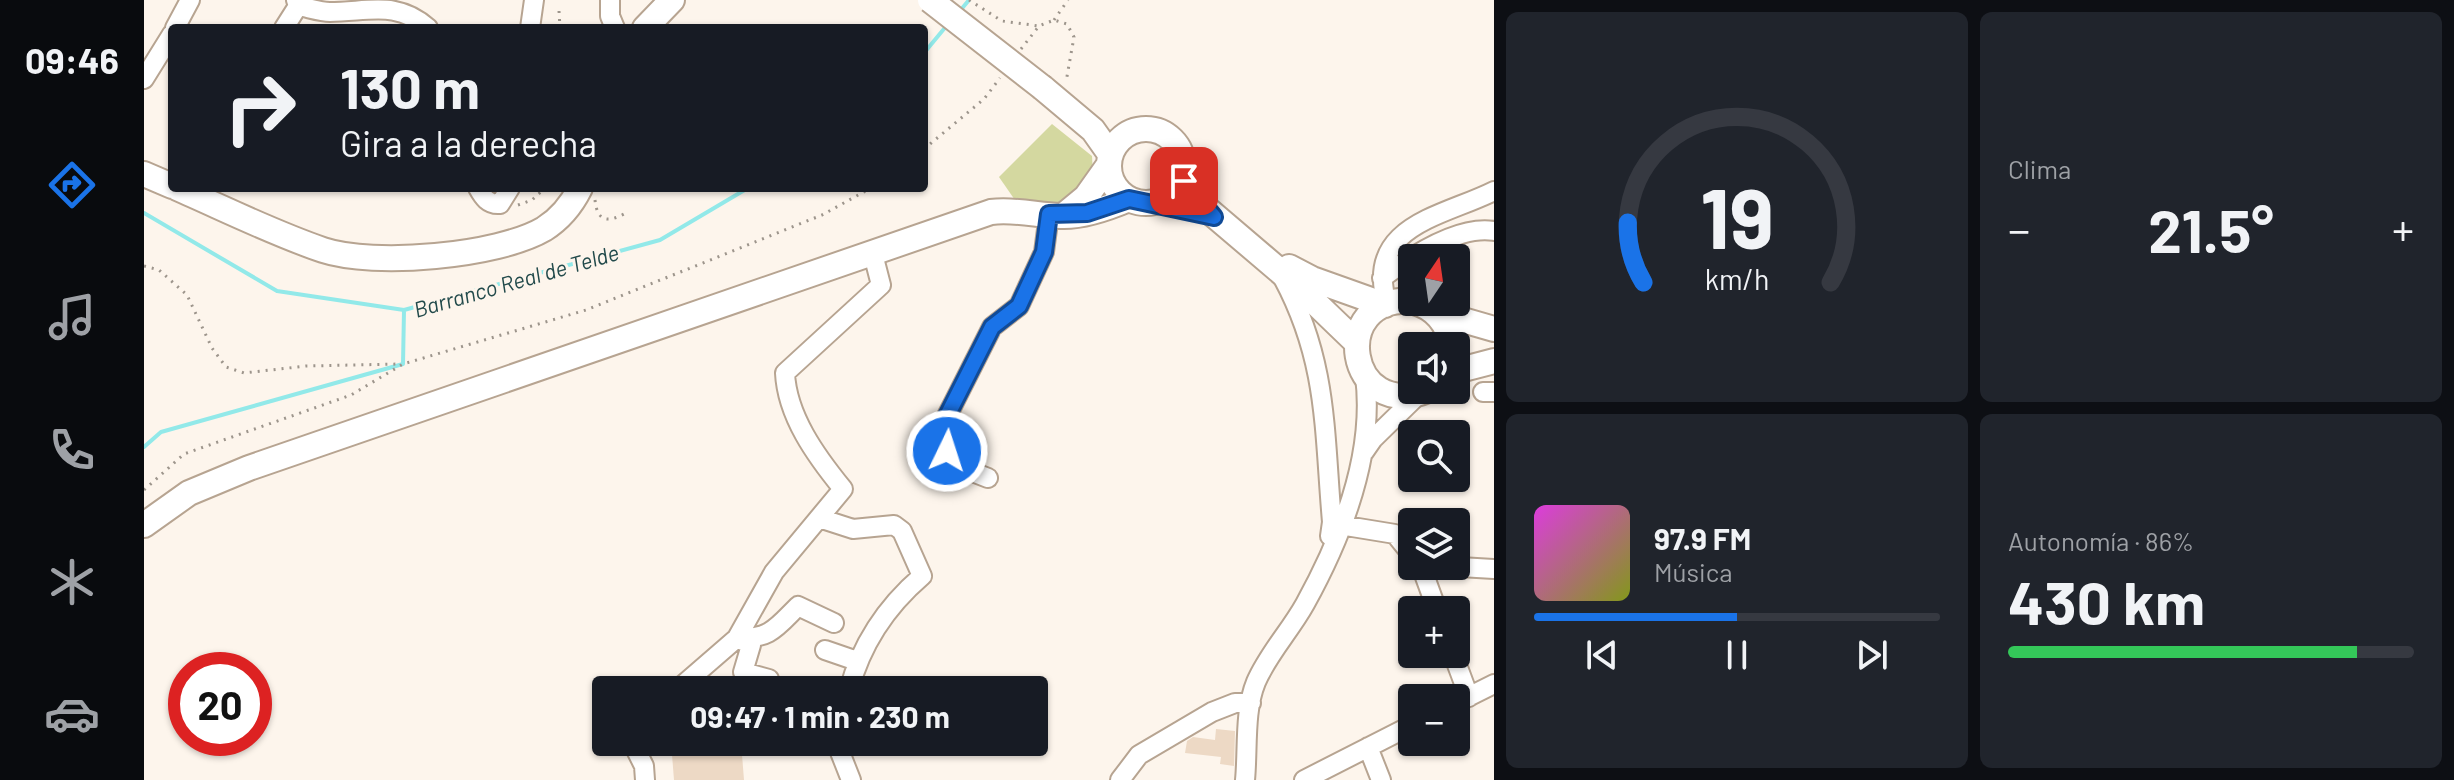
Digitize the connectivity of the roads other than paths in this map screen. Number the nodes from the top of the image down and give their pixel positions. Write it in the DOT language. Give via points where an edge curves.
graph roads {
  1 [pos="190,0"];
  2 [pos="534,0"];
  3 [pos="610,0"];
  4 [pos="672,0"];
  5 [pos="930,0"];
  6 [pos="297,3"];
  7 [pos="177,24"];
  8 [pos="286,24"];
  9 [pos="424,24"];
  10 [pos="531,24"];
  11 [pos="613,24"];
  12 [pos="649,24"];
  13 [pos="168,40"];
  14 [pos="144,79"];
  15 [pos="1061,103"];
  16 [pos="1131,132"];
  17 [pos="1109,160"];
  18 [pos="1183,172"];
  19 [pos="144,174"];
  20 [pos="168,184"];
  21 [pos="186,192"];
  22 [pos="480,192"];
  23 [pos="588,192"];
  24 [pos="505,196"];
  25 [pos="1490,197"];
  26 [pos="1140,201"];
  27 [pos="1056,215"];
  28 [pos="1214,217"];
  29 [pos="1494,231"];
  30 [pos="1440,244"];
  31 [pos="1392,247"];
  32 [pos="873,254"];
  33 [pos="1261,255"];
  34 [pos="1398,260"];
  35 [pos="1398,266"];
  36 [pos="1280,272"];
  37 [pos="1382,278"];
  38 [pos="1386,304"];
  39 [pos="1398,304"];
  40 [pos="1457,316"];
  41 [pos="1494,329"];
  42 [pos="1356,342"];
  43 [pos="1494,361"];
  44 [pos="1470,367"];
  45 [pos="1365,376"];
  46 [pos="1398,393"];
  47 [pos="1410,404"];
  48 [pos="1363,454"];
  49 [pos="988,478"];
  50 [pos="819,518"];
  51 [pos="144,525"];
  52 [pos="1340,525"];
  53 [pos="1398,538"];
  54 [pos="1327,559"];
  55 [pos="1470,568"];
  56 [pos="1494,569"];
  57 [pos="834,623"];
  58 [pos="737,638"];
  59 [pos="825,650"];
  60 [pos="857,661"];
  61 [pos="693,676"];
  62 [pos="758,676"];
  63 [pos="853,676"];
  64 [pos="1494,684"];
  65 [pos="1470,696"];
  66 [pos="1251,703"];
  67 [pos="1398,732"];
  68 [pos="1368,747"];
  69 [pos="639,756"];
  70 [pos="842,756"];
  71 [pos="645,780"];
  72 [pos="851,780"];
  73 [pos="1120,780"];
  74 [pos="1245,780"];
  75 [pos="1304,780"];
  76 [pos="1381,780"];
  1 -- 7 [label="street"];
  2 -- 10 [label="street"];
  3 -- 11 [label="street"];
  4 -- 12 [label="main road"];
  5 -- 15 [label="main road, bridge"];
  6 -- 8 [label="street"];
  6 -- 9 [label="street" via="327,12 388,8 415,15"];
  13 -- 14 [label="street"];
  15 -- 16 [label="main road"];
  15 -- 17 [label="main road"];
  16 -- 17 [label="main road" via="1115,144"];
  16 -- 18 [label="main road" via="1164,133 1180,150"];
  17 -- 26 [label="main road" via="1114,185"];
  17 -- 27 [label="main road" via="1086,197"];
  18 -- 26 [label="main road" via="1173,193"];
  18 -- 28 [label="main road" via="1190,192"];
  19 -- 20 [label="main road"];
  21 -- 23 [label="main road" via="323,250 386,259 474,250 538,232"];
  22 -- 24 [label="street" via="484,198"];
  25 -- 31 [label="street" via="1413,226"];
  26 -- 27 [label="main road"];
  26 -- 28 [label="main road"];
  27 -- 32 [label="main road" via="991,212"];
  27 -- 49 [label="street" via="1019,306 992,327 946,418 947,451 965,469"];
  28 -- 33 [label="main road"];
  29 -- 30 [label="street" via="1478,228"];
  31 -- 34 [label="street"];
  31 -- 37 [label="street"];
  32 -- 50 [label="street" via="881,285 785,373 785,391 814,453 843,489"];
  32 -- 51 [label="main road" via="249,468 189,493"];
  33 -- 36 [label="main road"];
  33 -- 38 [label="main road"];
  35 -- 37 [label="street"];
  36 -- 42 [label="main road"];
  36 -- 54 [label="street" via="1308,330 1322,386 1332,522"];
  37 -- 38 [label="street"];
  38 -- 39 [label="main road"];
  38 -- 42 [label="main road" via="1371,313"];
  40 -- 41 [label="main road"];
  42 -- 45 [label="main road"];
  43 -- 44 [label="main road"];
  45 -- 46 [label="main road" via="1388,394"];
  45 -- 48 [label="street" via="1369,406"];
  47 -- 48 [label="street"];
  48 -- 52 [label="street"];
  50 -- 58 [label="street" via="774,572"];
  50 -- 60 [label="street" via="853,529 894,525 902,531 922,576 896,598"];
  52 -- 53 [label="street"];
  52 -- 54 [label="street"];
  54 -- 66 [label="street" via="1255,684"];
  55 -- 56 [label="street"];
  57 -- 58 [label="street" via="798,606 770,634"];
  58 -- 61 [label="street"];
  58 -- 62 [label="street" via="751,645 743,672"];
  59 -- 60 [label="street"];
  60 -- 63 [label="street"];
  64 -- 65 [label="street"];
  66 -- 73 [label="street" via="1212,712 1139,755"];
  66 -- 74 [label="street"];
  67 -- 68 [label="street"];
  68 -- 75 [label="street"];
  68 -- 76 [label="street"];
  69 -- 71 [label="street"];
  70 -- 72 [label="street"];
}
